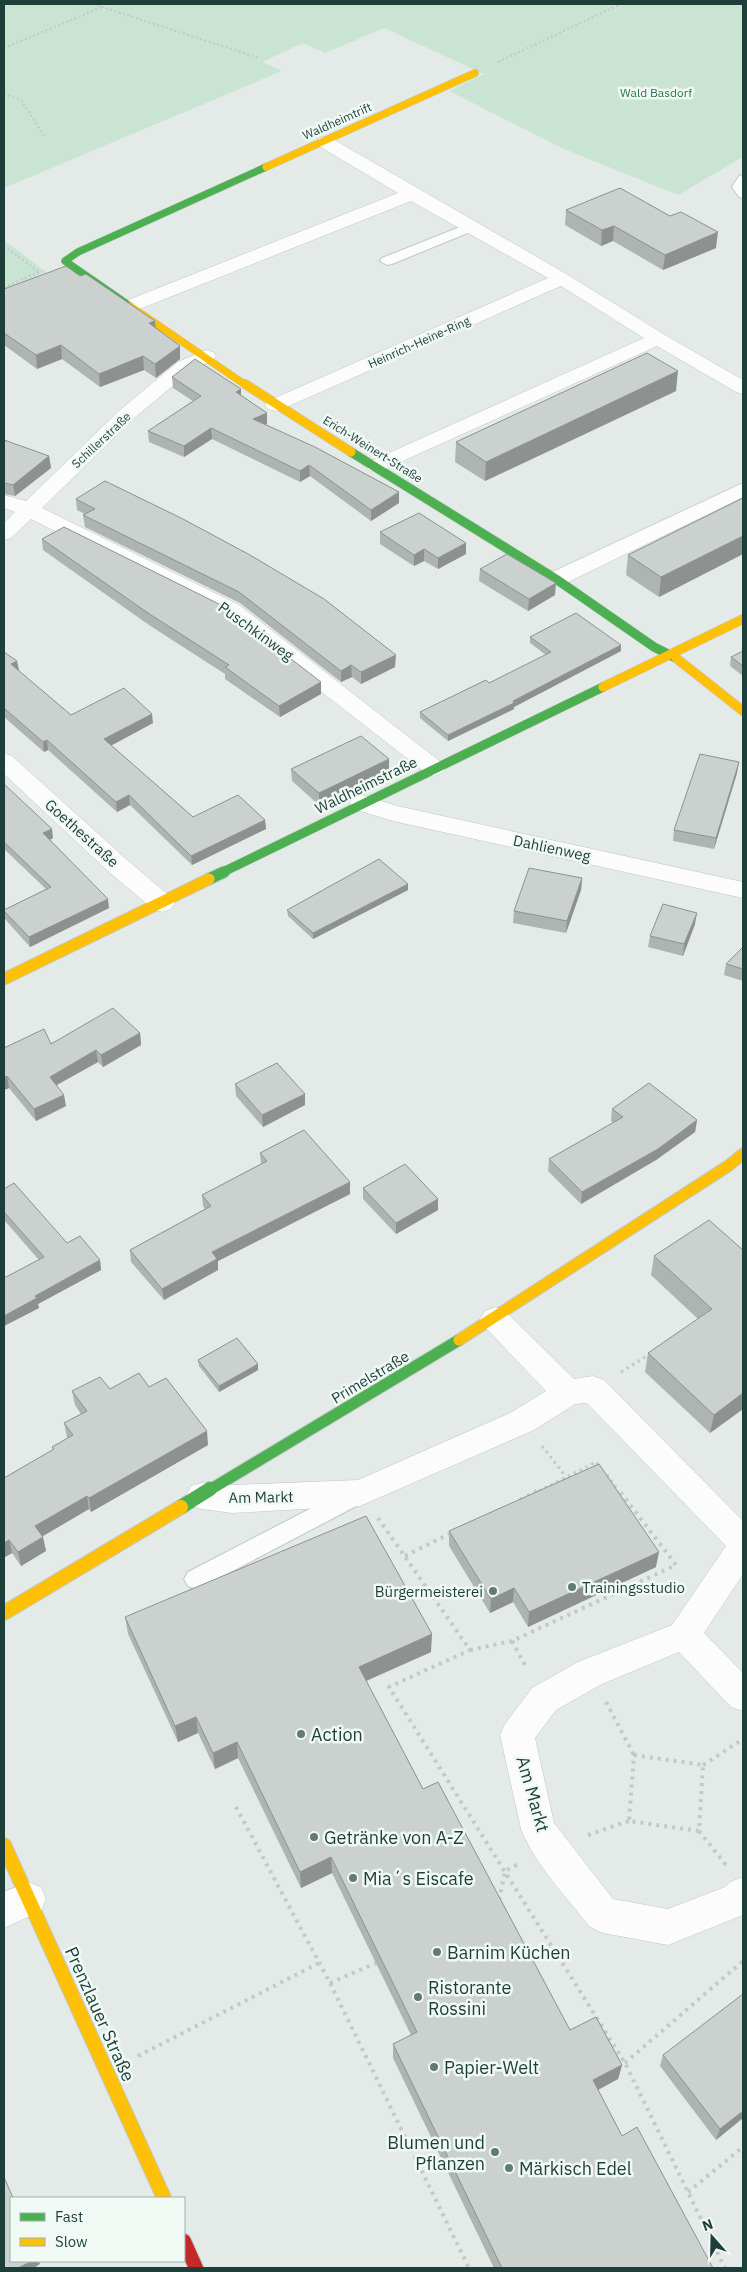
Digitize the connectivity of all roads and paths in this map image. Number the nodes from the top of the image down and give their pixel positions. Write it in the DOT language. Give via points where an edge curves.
graph roads {
  1 [pos="93,4"];
  2 [pos="621,4"];
  3 [pos="102,7"];
  4 [pos="4,48"];
  5 [pos="259,58"];
  6 [pos="475,73"];
  7 [pos="4,94"];
  8 [pos="45,137"];
  9 [pos="325,142"];
  10 [pos="743,179"];
  11 [pos="412,194"];
  12 [pos="743,194"];
  13 [pos="470,227"];
  14 [pos="4,246"];
  15 [pos="65,261"];
  16 [pos="387,261"];
  17 [pos="39,272"];
  18 [pos="562,279"];
  19 [pos="4,287"];
  20 [pos="130,306"];
  21 [pos="658,339"];
  22 [pos="206,356"];
  23 [pos="743,388"];
  24 [pos="275,405"];
  25 [pos="376,466"];
  26 [pos="743,489"];
  27 [pos="4,501"];
  28 [pos="28,509"];
  29 [pos="4,534"];
  30 [pos="556,579"];
  31 [pos="743,619"];
  32 [pos="671,654"];
  33 [pos="743,711"];
  34 [pos="4,761"];
  35 [pos="434,768"];
  36 [pos="362,804"];
  37 [pos="743,890"];
  38 [pos="162,903"];
  39 [pos="4,979"];
  40 [pos="743,1154"];
  41 [pos="495,1319"];
  42 [pos="651,1353"];
  43 [pos="580,1391"];
  44 [pos="523,1421"];
  45 [pos="566,1477"];
  46 [pos="360,1493"];
  47 [pos="202,1496"];
  48 [pos="512,1504"];
  49 [pos="458,1530"];
  50 [pos="743,1542"];
  51 [pos="743,1547"];
  52 [pos="405,1556"];
  53 [pos="196,1579"];
  54 [pos="4,1613"];
  55 [pos="684,1635"];
  56 [pos="470,1650"];
  57 [pos="590,1673"];
  58 [pos="743,1696"];
  59 [pos="743,1739"];
  60 [pos="634,1755"];
  61 [pos="703,1765"];
  62 [pos="236,1807"];
  63 [pos="699,1831"];
  64 [pos="4,1845"];
  65 [pos="738,1884"];
  66 [pos="16,1905"];
  67 [pos="743,1961"];
  68 [pos="319,1963"];
  69 [pos="376,1963"];
  70 [pos="330,1983"];
  71 [pos="625,2063"];
  72 [pos="107,2072"];
  73 [pos="743,2147"];
  74 [pos="688,2192"];
  75 [pos="164,2197"];
  76 [pos="185,2242"];
  77 [pos="196,2268"];
  78 [pos="469,2268"];
  1 -- 3 [label="path"];
  2 -- 6 [label="path"];
  3 -- 4 [label="path"];
  3 -- 5 [label="path"];
  6 -- 9 [label="street, Waldheimtrift"];
  7 -- 8 [label="path" via="21,100"];
  9 -- 11 [label="street"];
  9 -- 15 [label="street, Waldheimtrift" via="132,227"];
  10 -- 12 [label="lane" via="738,187"];
  11 -- 13 [label="street"];
  11 -- 20 [label="street"];
  13 -- 16 [label="lane"];
  13 -- 18 [label="street"];
  14 -- 17 [label="path"];
  15 -- 17 [label="path"];
  15 -- 20 [label="street, Erich-Weinert-Straße"];
  17 -- 19 [label="path"];
  18 -- 21 [label="street"];
  18 -- 24 [label="street, Heinrich-Heine-Ring"];
  20 -- 22 [label="street, Erich-Weinert-Straße"];
  21 -- 23 [label="street"];
  21 -- 25 [label="street"];
  22 -- 24 [label="street, Erich-Weinert-Straße"];
  22 -- 28 [label="street, Schillerstraße" via="185,366 127,414"];
  24 -- 25 [label="street, Erich-Weinert-Straße"];
  25 -- 30 [label="street, Erich-Weinert-Straße"];
  26 -- 30 [label="street"];
  27 -- 28 [label="street, Puschkinweg"];
  28 -- 29 [label="street, Schillerstraße"];
  28 -- 35 [label="street, Puschkinweg" via="231,610"];
  30 -- 32 [label="street, Erich-Weinert-Straße" via="654,647"];
  31 -- 32 [label="street, Waldheimstraße"];
  32 -- 33 [label="street"];
  32 -- 35 [label="street, Waldheimstraße"];
  34 -- 38 [label="street, Goethestraße"];
  35 -- 36 [label="street, Waldheimstraße"];
  36 -- 37 [label="street, Dahlienweg" via="403,816"];
  36 -- 38 [label="street, Waldheimstraße"];
  38 -- 39 [label="street, Waldheimstraße"];
  40 -- 41 [label="street, Primelstraße"];
  41 -- 43 [label="street"];
  41 -- 47 [label="street, Primelstraße"];
  42 -- 43 [label="path"];
  43 -- 44 [label="street, Am Markt"];
  43 -- 50 [label="street"];
  44 -- 45 [label="path"];
  44 -- 46 [label="street, Am Markt"];
  45 -- 48 [label="path"];
  45 -- 56 [label="path" via="596,1462 676,1565 512,1641"];
  46 -- 47 [label="street, Am Markt" via="232,1499"];
  46 -- 53 [label="lane"];
  47 -- 54 [label="street, Primelstraße"];
  49 -- 52 [label="path"];
  51 -- 55 [label="street"];
  55 -- 57 [label="street, Am Markt"];
  55 -- 58 [label="street"];
  57 -- 60 [label="path"];
  57 -- 65 [label="street, Am Markt" via="544,1699 517,1735 538,1829 550,1848 604,1914 668,1927 737,1900"];
  59 -- 61 [label="path"];
  60 -- 61 [label="path"];
  60 -- 63 [label="path" via="629,1821"];
  61 -- 63 [label="path"];
  62 -- 68 [label="path"];
  63 -- 65 [label="path"];
  64 -- 66 [label="street, Prenzlauer Straße"];
  66 -- 72 [label="street, Prenzlauer Straße"];
  67 -- 71 [label="path"];
  68 -- 70 [label="path"];
  68 -- 72 [label="path"];
  69 -- 70 [label="path"];
  70 -- 78 [label="path"];
  72 -- 75 [label="street, Prenzlauer Straße"];
  73 -- 74 [label="path"];
  76 -- 77 [label="street"];
}
